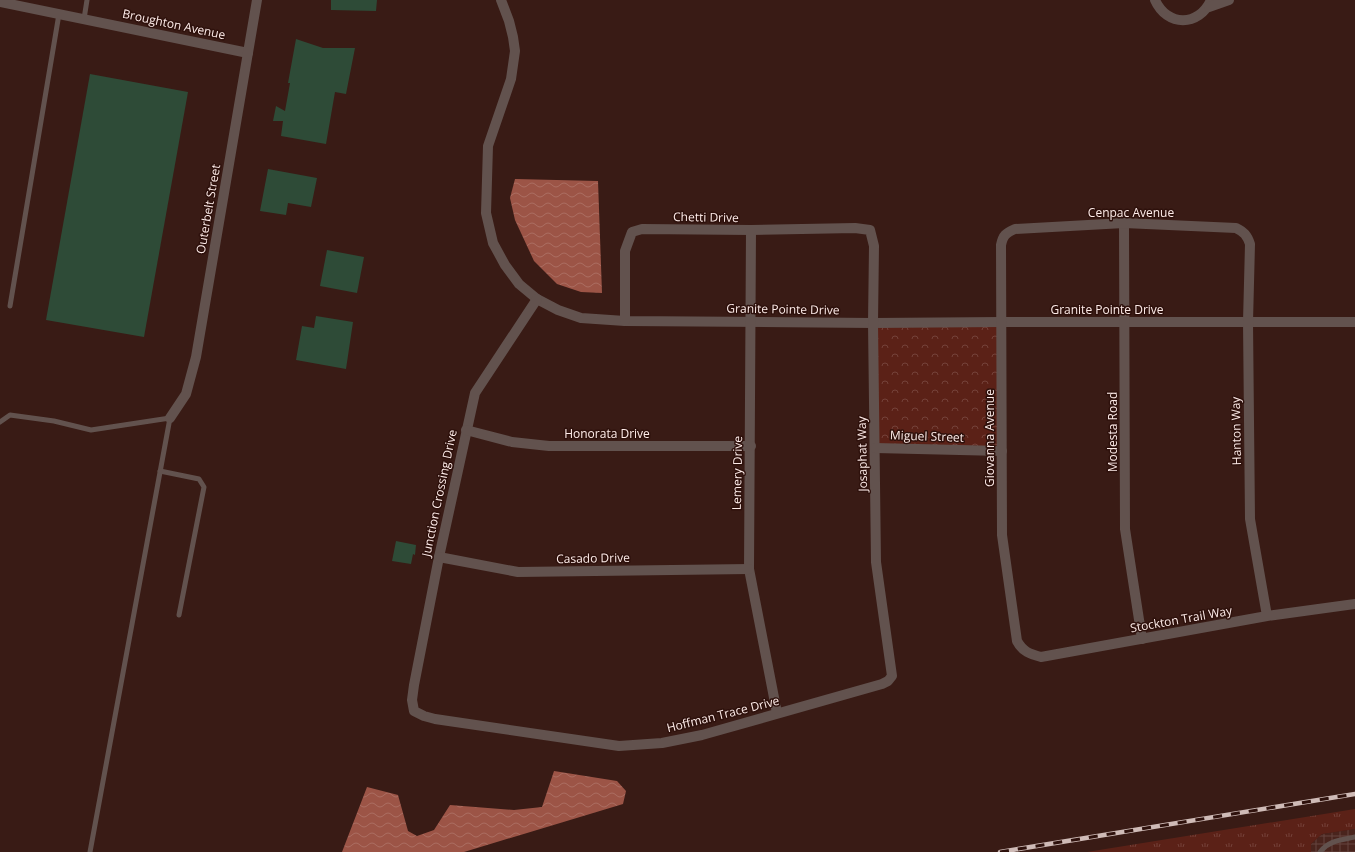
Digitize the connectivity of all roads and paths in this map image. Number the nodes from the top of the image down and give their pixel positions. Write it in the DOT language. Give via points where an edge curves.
graph roads {
  1 [pos="87,0"];
  2 [pos="257,0"];
  3 [pos="501,0"];
  4 [pos="1153,0"];
  5 [pos="1229,0"];
  6 [pos="0,2"];
  7 [pos="12,2"];
  8 [pos="1210,3"];
  9 [pos="59,14"];
  10 [pos="84,19"];
  11 [pos="248,53"];
  12 [pos="1124,223"];
  13 [pos="751,230"];
  14 [pos="870,230"];
  15 [pos="1004,234"];
  16 [pos="1250,244"];
  17 [pos="537,299"];
  18 [pos="10,306"];
  19 [pos="625,321"];
  20 [pos="751,322"];
  21 [pos="1001,322"];
  22 [pos="1124,322"];
  23 [pos="1248,322"];
  24 [pos="1355,322"];
  25 [pos="873,323"];
  26 [pos="170,418"];
  27 [pos="0,422"];
  28 [pos="466,430"];
  29 [pos="751,446"];
  30 [pos="875,448"];
  31 [pos="1002,451"];
  32 [pos="160,471"];
  33 [pos="439,557"];
  34 [pos="749,569"];
  35 [pos="1355,604"];
  36 [pos="179,615"];
  37 [pos="1267,616"];
  38 [pos="1142,639"];
  39 [pos="1017,642"];
  40 [pos="892,676"];
  41 [pos="414,711"];
  42 [pos="777,714"];
  43 [pos="1355,837"];
  44 [pos="90,852"];
  45 [pos="1320,852"];
  1 -- 10 [label="lane"];
  2 -- 11 [label="street, Outerbelt Street"];
  3 -- 17 [label="street, Granite Pointe Drive" via="513,37 514,58 511,79 488,146 486,213 493,243 505,266"];
  4 -- 8 [label="street" via="1166,16 1185,21 1202,14"];
  5 -- 8 [label="street"];
  6 -- 7 [label="street, Broughton Avenue"];
  7 -- 9 [label="street, Broughton Avenue"];
  9 -- 10 [label="street, Broughton Avenue"];
  9 -- 18 [label="lane"];
  10 -- 11 [label="street, Broughton Avenue"];
  11 -- 26 [label="street, Outerbelt Street" via="196,357 186,394"];
  12 -- 15 [label="street, Cenpac Avenue" via="1015,229"];
  12 -- 16 [label="street, Cenpac Avenue" via="1236,228 1243,232"];
  12 -- 22 [label="street, Modesta Road"];
  13 -- 14 [label="street, Chetti Drive"];
  13 -- 19 [label="street, Chetti Drive" via="642,229 632,232 625,251"];
  13 -- 20 [label="street, Lemery Drive"];
  14 -- 25 [label="street, Josaphat Way" via="874,246"];
  15 -- 21 [label="street, Giovanna Avenue" via="1001,245"];
  16 -- 23 [label="street, Hanton Way"];
  17 -- 19 [label="street, Granite Pointe Drive" via="581,318"];
  17 -- 28 [label="street, Junction Crossing Drive" via="475,393"];
  19 -- 20 [label="street, Granite Pointe Drive"];
  20 -- 25 [label="street, Granite Pointe Drive"];
  20 -- 29 [label="street, Lemery Drive"];
  21 -- 22 [label="street, Granite Pointe Drive"];
  21 -- 25 [label="street, Granite Pointe Drive"];
  21 -- 31 [label="street, Giovanna Avenue"];
  22 -- 23 [label="street, Granite Pointe Drive"];
  22 -- 38 [label="street, Modesta Road" via="1125,529"];
  23 -- 24 [label="street, Granite Pointe Drive"];
  23 -- 37 [label="street, Hanton Way" via="1250,519"];
  25 -- 30 [label="street, Josaphat Way"];
  26 -- 27 [label="lane" via="91,430 10,415"];
  26 -- 32 [label="lane"];
  28 -- 29 [label="street, Honorata Drive" via="512,442 549,446"];
  28 -- 33 [label="street, Junction Crossing Drive"];
  29 -- 34 [label="street, Lemery Drive"];
  30 -- 31 [label="street, Miguel Street"];
  30 -- 40 [label="street, Josaphat Way" via="876,562"];
  31 -- 39 [label="street, Giovanna Avenue" via="1002,535"];
  32 -- 36 [label="lane" via="199,479 204,487"];
  32 -- 44 [label="lane"];
  33 -- 34 [label="street, Casado Drive" via="518,572"];
  33 -- 41 [label="street, Junction Crossing Drive" via="414,685"];
  34 -- 42 [label="street, Lemery Drive"];
  35 -- 37 [label="street, Stockton Trail Way"];
  37 -- 38 [label="street, Stockton Trail Way"];
  38 -- 39 [label="street, Stockton Trail Way" via="1041,657 1021,649"];
  40 -- 42 [label="street, Hoffman Trace Drive" via="882,684"];
  41 -- 42 [label="street, Hoffman Trace Drive" via="435,719 619,746 662,743 702,735"];
  43 -- 45 [label="lane" via="1336,841"];
}
